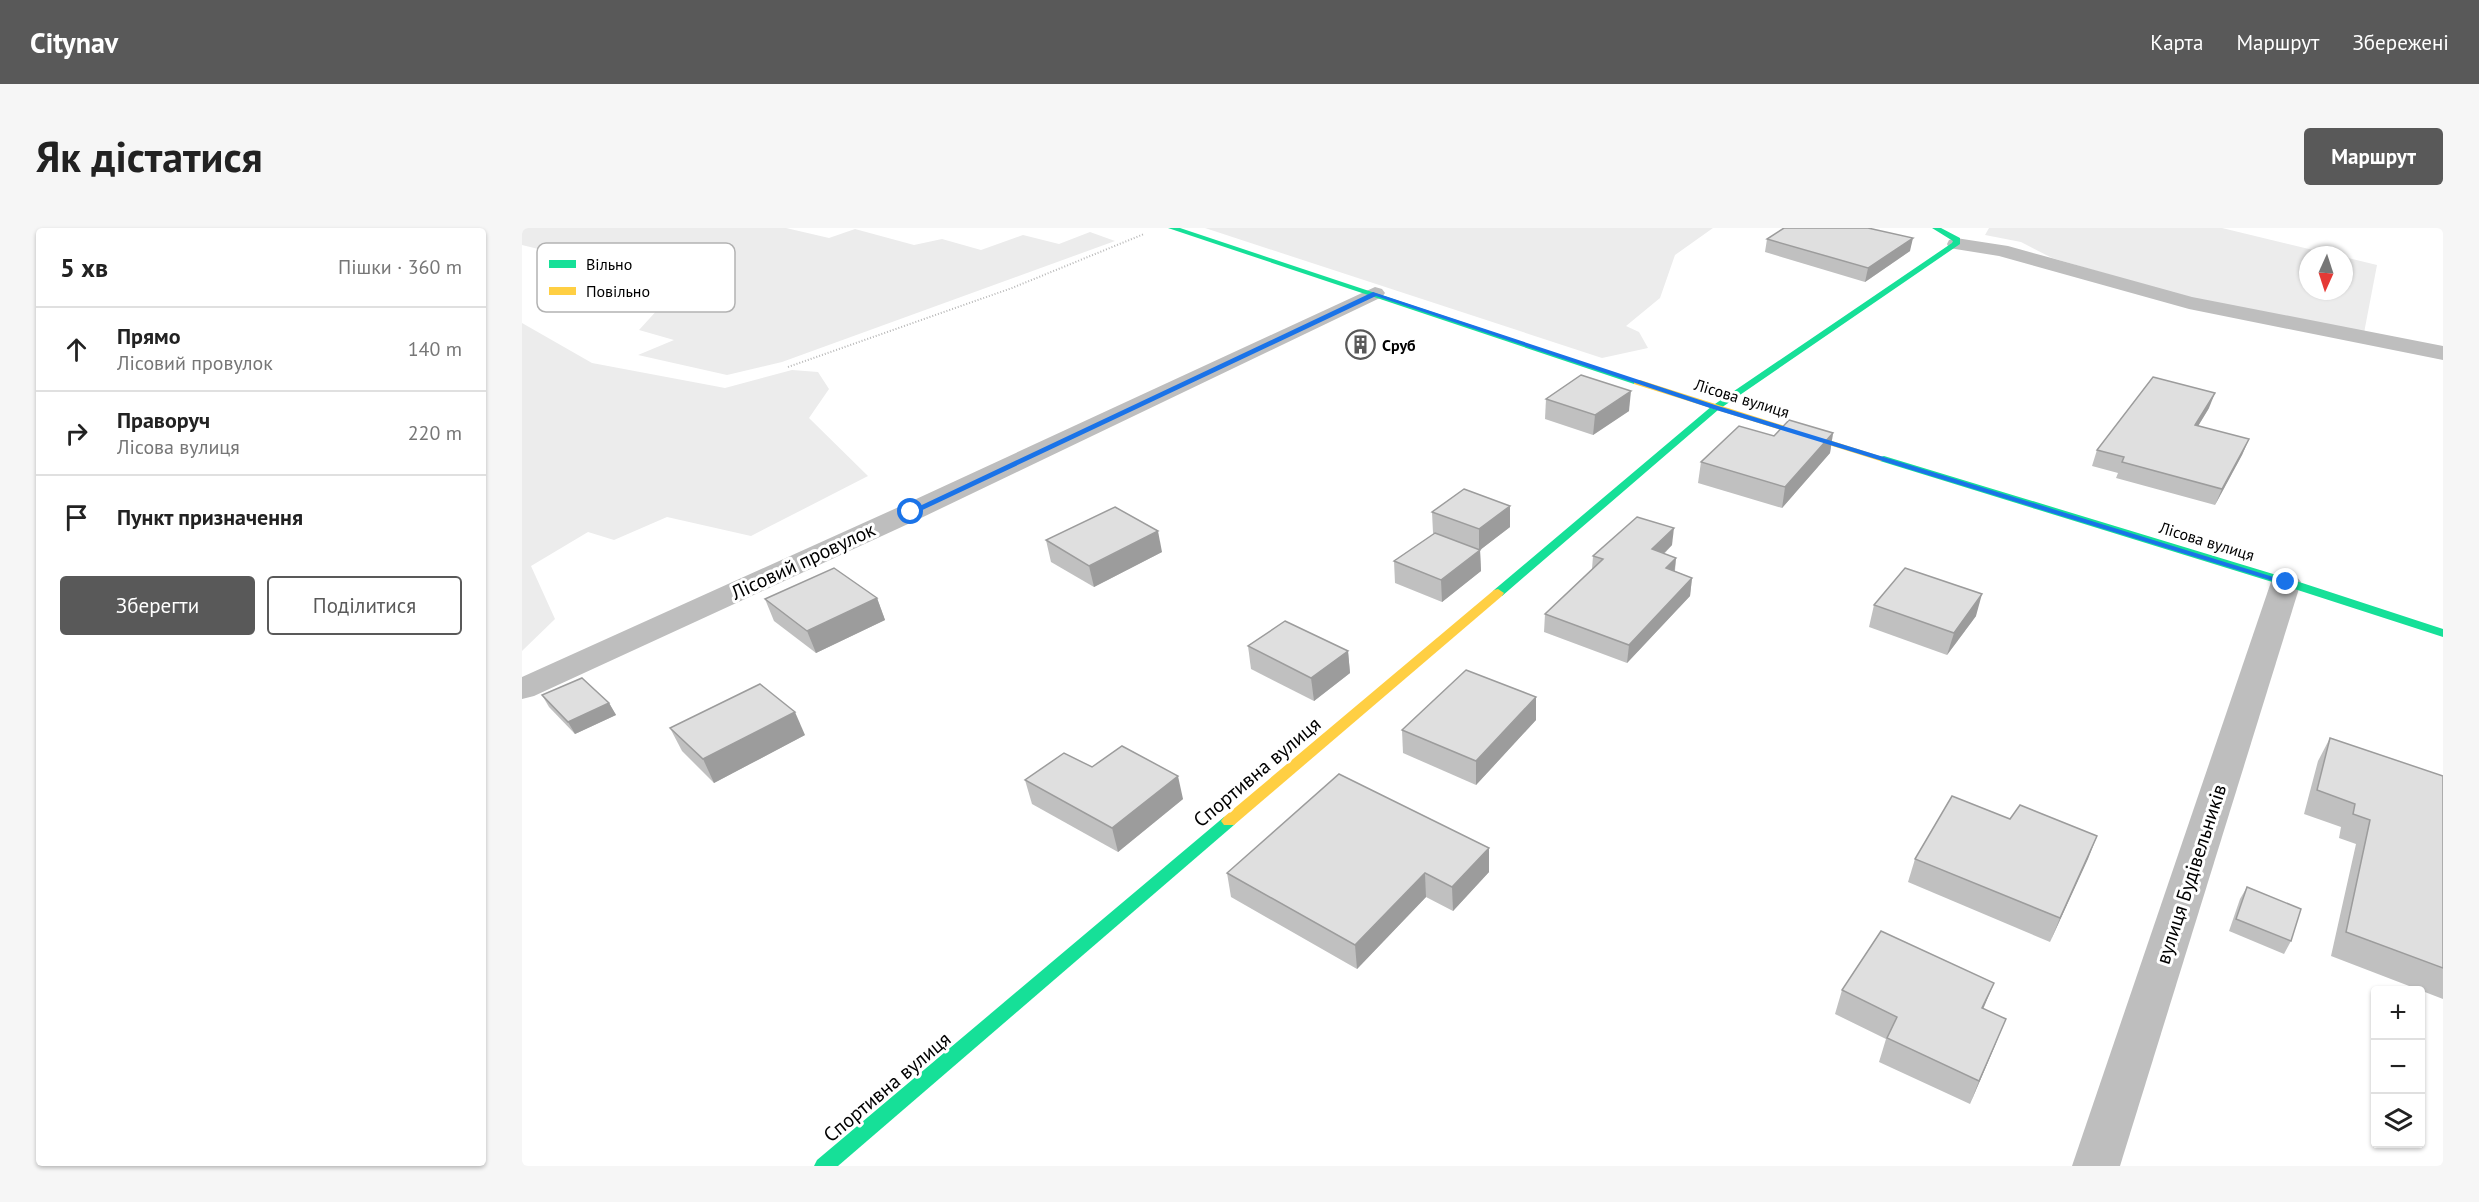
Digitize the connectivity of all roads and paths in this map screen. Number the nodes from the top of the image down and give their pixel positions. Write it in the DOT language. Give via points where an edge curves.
graph roads {
  1 [pos="1172,228"];
  2 [pos="1936,228"];
  3 [pos="1148,232"];
  4 [pos="1959,238"];
  5 [pos="1375,293"];
  6 [pos="2443,353"];
  7 [pos="788,367"];
  8 [pos="1715,408"];
  9 [pos="2286,582"];
  10 [pos="2443,633"];
  11 [pos="522,690"];
  12 [pos="824,1166"];
  13 [pos="2096,1166"];
  1 -- 5 [label="street, Лісова вулиця"];
  2 -- 4 [label="street"];
  3 -- 7 [label="path" via="1059,270"];
  4 -- 6 [label="street" via="2189,303"];
  4 -- 8 [label="street, Спортивна вулиця"];
  5 -- 8 [label="street, Лісова вулиця"];
  5 -- 11 [label="street, Лісовий провулок"];
  8 -- 9 [label="street, Лісова вулиця"];
  8 -- 12 [label="street, Спортивна вулиця"];
  9 -- 10 [label="street, Лісова вулиця"];
  9 -- 13 [label="street, вулиця Будівельників"];
}
